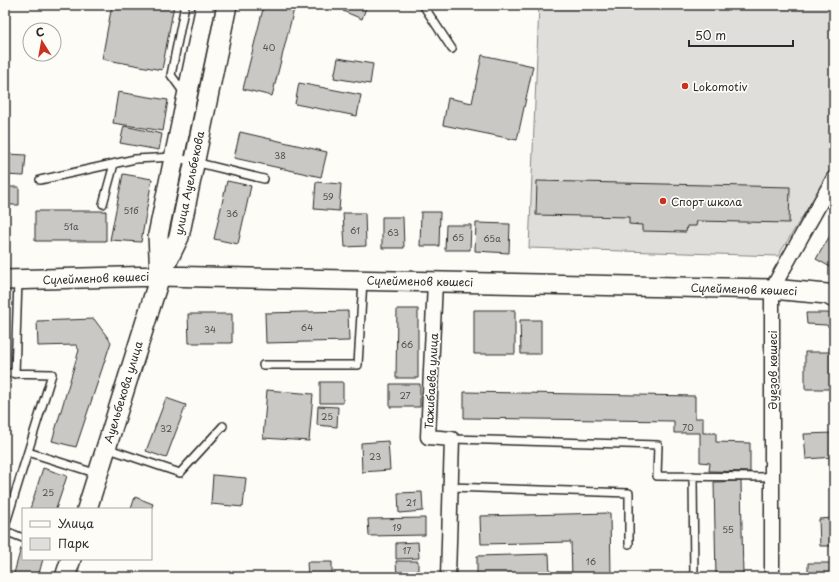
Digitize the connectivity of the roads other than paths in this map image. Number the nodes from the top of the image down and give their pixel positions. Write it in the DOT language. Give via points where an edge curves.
graph roads {
  1 [pos="185,5"];
  2 [pos="206,5"];
  3 [pos="227,5"];
  4 [pos="422,5"];
  5 [pos="452,49"];
  6 [pos="187,97"];
  7 [pos="174,157"];
  8 [pos="194,163"];
  9 [pos="114,164"];
  10 [pos="834,178"];
  11 [pos="264,179"];
  12 [pos="40,180"];
  13 [pos="103,204"];
  14 [pos="160,276"];
  15 [pos="11,280"];
  16 [pos="363,280"];
  17 [pos="435,282"];
  18 [pos="772,289"];
  19 [pos="834,298"];
  20 [pos="263,365"];
  21 [pos="5,373"];
  22 [pos="15,374"];
  23 [pos="223,426"];
  24 [pos="452,438"];
  25 [pos="106,448"];
  26 [pos="28,452"];
  27 [pos="98,474"];
  28 [pos="693,476"];
  29 [pos="772,477"];
  30 [pos="451,487"];
  31 [pos="87,508"];
  32 [pos="5,526"];
  33 [pos="5,532"];
  34 [pos="22,538"];
  35 [pos="629,544"];
  36 [pos="71,560"];
  37 [pos="65,577"];
  38 [pos="448,577"];
  39 [pos="694,577"];
  40 [pos="772,577"];
  1 -- 6 [label="lane" via="171,75"];
  2 -- 6 [label="street, улица Ауельбекова"];
  3 -- 8 [label="street, улица Ауельбекова"];
  4 -- 5 [label="lane"];
  6 -- 7 [label="street, улица Ауельбекова"];
  7 -- 8 [label="lane"];
  7 -- 9 [label="lane" via="135,159"];
  7 -- 14 [label="street, улица Ауельбекова" via="158,235"];
  8 -- 11 [label="lane"];
  8 -- 14 [label="street, улица Ауельбекова" via="179,237"];
  9 -- 12 [label="lane"];
  9 -- 13 [label="lane"];
  10 -- 18 [label="street, Әуезов көшесі"];
  14 -- 15 [label="street, Сүлейменов көшесі"];
  14 -- 16 [label="street, Сүлейменов көшесі"];
  14 -- 25 [label="street, Ауельбекова улица"];
  15 -- 22 [label="lane"];
  16 -- 17 [label="street, Сүлейменов көшесі"];
  16 -- 20 [label="lane" via="358,365"];
  17 -- 18 [label="street, Сүлейменов көшесі"];
  17 -- 24 [label="street, Тажибаева улица" via="428,437"];
  18 -- 19 [label="street, Сүлейменов көшесі" via="827,294"];
  18 -- 29 [label="street, Әуезов көшесі"];
  21 -- 22 [label="lane"];
  22 -- 26 [label="lane" via="52,374"];
  23 -- 25 [label="lane" via="180,473"];
  24 -- 28 [label="lane" via="658,445 657,476"];
  24 -- 30 [label="street"];
  25 -- 27 [label="street, Ауельбекова улица"];
  26 -- 27 [label="lane"];
  26 -- 32 [label="lane"];
  27 -- 31 [label="street, Ауельбекова улица"];
  28 -- 29 [label="lane"];
  28 -- 39 [label="lane"];
  29 -- 40 [label="street, Әуезов көшесі"];
  30 -- 35 [label="lane" via="629,494"];
  30 -- 38 [label="street"];
  33 -- 34 [label="lane"];
  36 -- 37 [label="street"];
}
